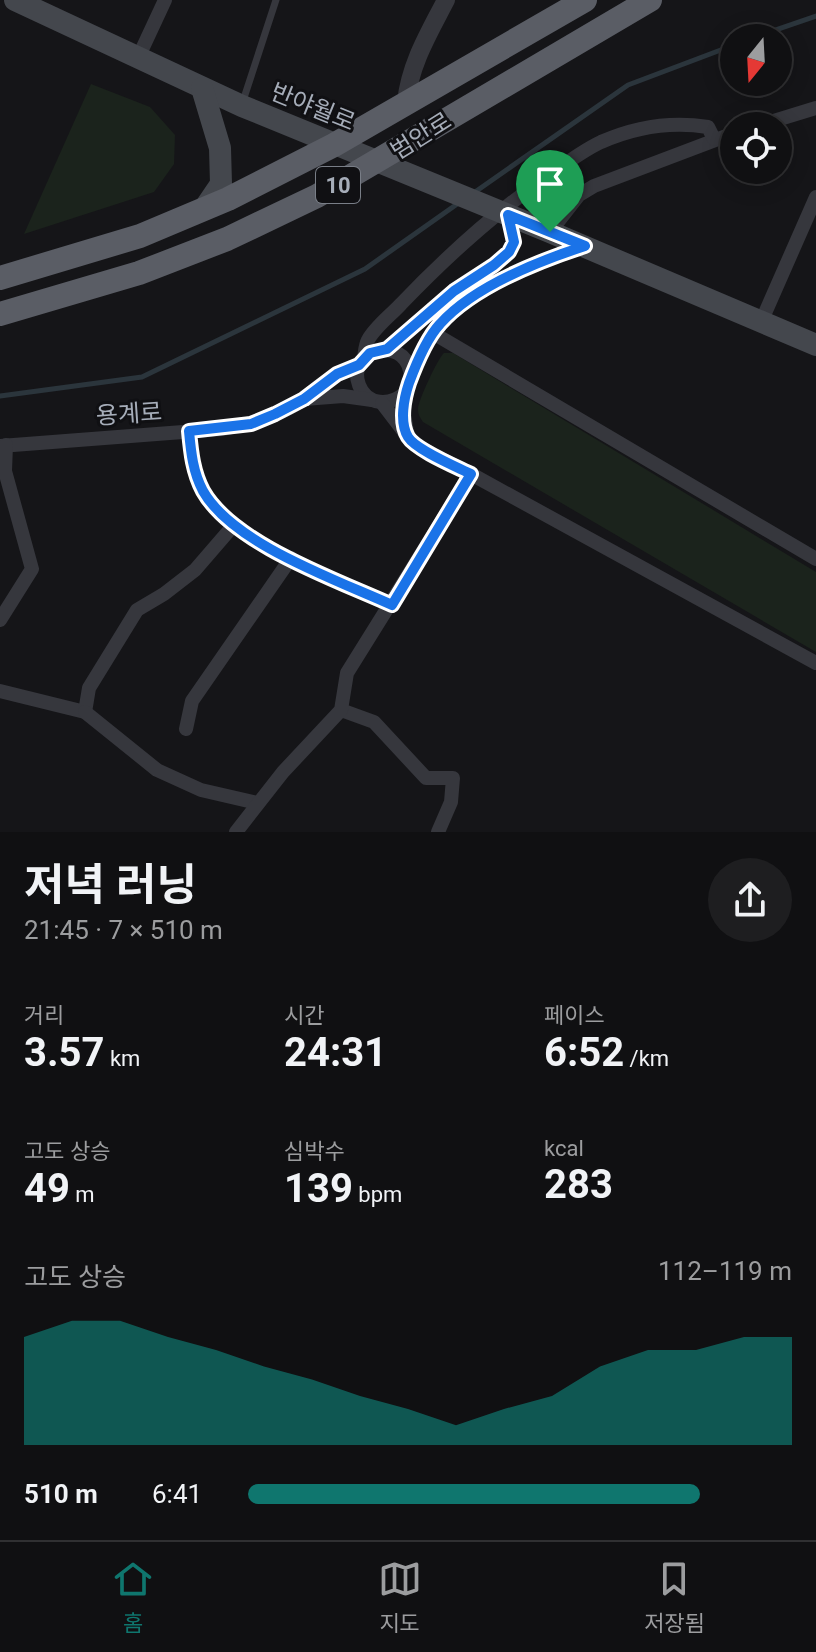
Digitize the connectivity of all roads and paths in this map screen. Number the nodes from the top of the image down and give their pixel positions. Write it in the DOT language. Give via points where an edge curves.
graph roads {
  1 [pos="15,0"];
  2 [pos="165,0"];
  3 [pos="276,0"];
  4 [pos="446,0"];
  5 [pos="585,0"];
  6 [pos="650,0"];
  7 [pos="138,58"];
  8 [pos="202,88"];
  9 [pos="406,102"];
  10 [pos="242,106"];
  11 [pos="816,109"];
  12 [pos="792,116"];
  13 [pos="720,137"];
  14 [pos="714,139"];
  15 [pos="334,145"];
  16 [pos="379,162"];
  17 [pos="816,197"];
  18 [pos="204,209"];
  19 [pos="508,215"];
  20 [pos="550,232"];
  21 [pos="585,246"];
  22 [pos="0,278"];
  23 [pos="0,314"];
  24 [pos="762,320"];
  25 [pos="433,333"];
  26 [pos="816,345"];
  27 [pos="387,349"];
  28 [pos="362,362"];
  29 [pos="408,386"];
  30 [pos="304,399"];
  31 [pos="378,401"];
  32 [pos="189,431"];
  33 [pos="408,437"];
  34 [pos="3,446"];
  35 [pos="471,474"];
  36 [pos="233,526"];
  37 [pos="291,558"];
  38 [pos="816,559"];
  39 [pos="392,605"];
  40 [pos="0,620"];
  41 [pos="816,663"];
  42 [pos="0,691"];
  43 [pos="341,710"];
  44 [pos="85,712"];
  45 [pos="186,729"];
  46 [pos="257,803"];
  47 [pos="236,832"];
  48 [pos="438,832"];
  1 -- 7 [label="main road, 반야월로"];
  2 -- 7 [label="street"];
  3 -- 10 [label="lane"];
  4 -- 9 [label="street" via="415,60"];
  5 -- 9 [label="highway, 범안로 / 10"];
  6 -- 16 [label="highway, 범안로 / 10"];
  7 -- 8 [label="main road, 반야월로"];
  8 -- 10 [label="main road, 반야월로"];
  8 -- 18 [label="main road" via="221,160 221,184"];
  9 -- 15 [label="highway, 범안로 / 10"];
  10 -- 15 [label="main road, 반야월로"];
  11 -- 12 [label="street"];
  13 -- 14 [label="street"];
  14 -- 20 [label="street" via="594,186 579,195"];
  14 -- 28 [label="street" via="708,127 659,125 612,138 568,162 518,196 439,264 368,338"];
  15 -- 16 [label="main road, 반야월로"];
  15 -- 18 [label="highway, 범안로 / 10"];
  16 -- 19 [label="main road, 반야월로"];
  16 -- 23 [label="highway, 범안로 / 10" via="227,239 139,273"];
  17 -- 24 [label="street"];
  18 -- 22 [label="highway, 범안로 / 10" via="140,236"];
  19 -- 20 [label="main road, 반야월로"];
  19 -- 27 [label="street" via="514,242 509,252"];
  20 -- 21 [label="main road, 반야월로"];
  21 -- 24 [label="main road, 반야월로"];
  21 -- 25 [label="street" via="481,293"];
  24 -- 26 [label="main road, 반야월로"];
  25 -- 29 [label="street"];
  25 -- 38 [label="street"];
  27 -- 28 [label="street"];
  27 -- 29 [label="street" via="402,356 410,370"];
  28 -- 30 [label="street, 용계로"];
  28 -- 31 [label="street" via="358,381 366,396"];
  29 -- 31 [label="street" via="399,398"];
  29 -- 33 [label="street"];
  30 -- 31 [label="street, 용계로" via="343,396"];
  30 -- 32 [label="street, 용계로" via="251,424"];
  31 -- 33 [label="street"];
  32 -- 34 [label="street, 용계로"];
  32 -- 36 [label="street" via="196,476"];
  33 -- 35 [label="street"];
  34 -- 40 [label="street" via="32,569"];
  35 -- 39 [label="street"];
  35 -- 41 [label="street"];
  36 -- 37 [label="street"];
  36 -- 44 [label="street" via="195,570 137,610 89,688"];
  37 -- 39 [label="street"];
  37 -- 45 [label="street" via="192,701"];
  39 -- 43 [label="street" via="347,673"];
  42 -- 44 [label="street"];
  43 -- 46 [label="street"];
  43 -- 48 [label="street" via="374,722 426,778 453,778 451,802"];
  44 -- 46 [label="street" via="157,770 201,790"];
  46 -- 47 [label="street"];
}
